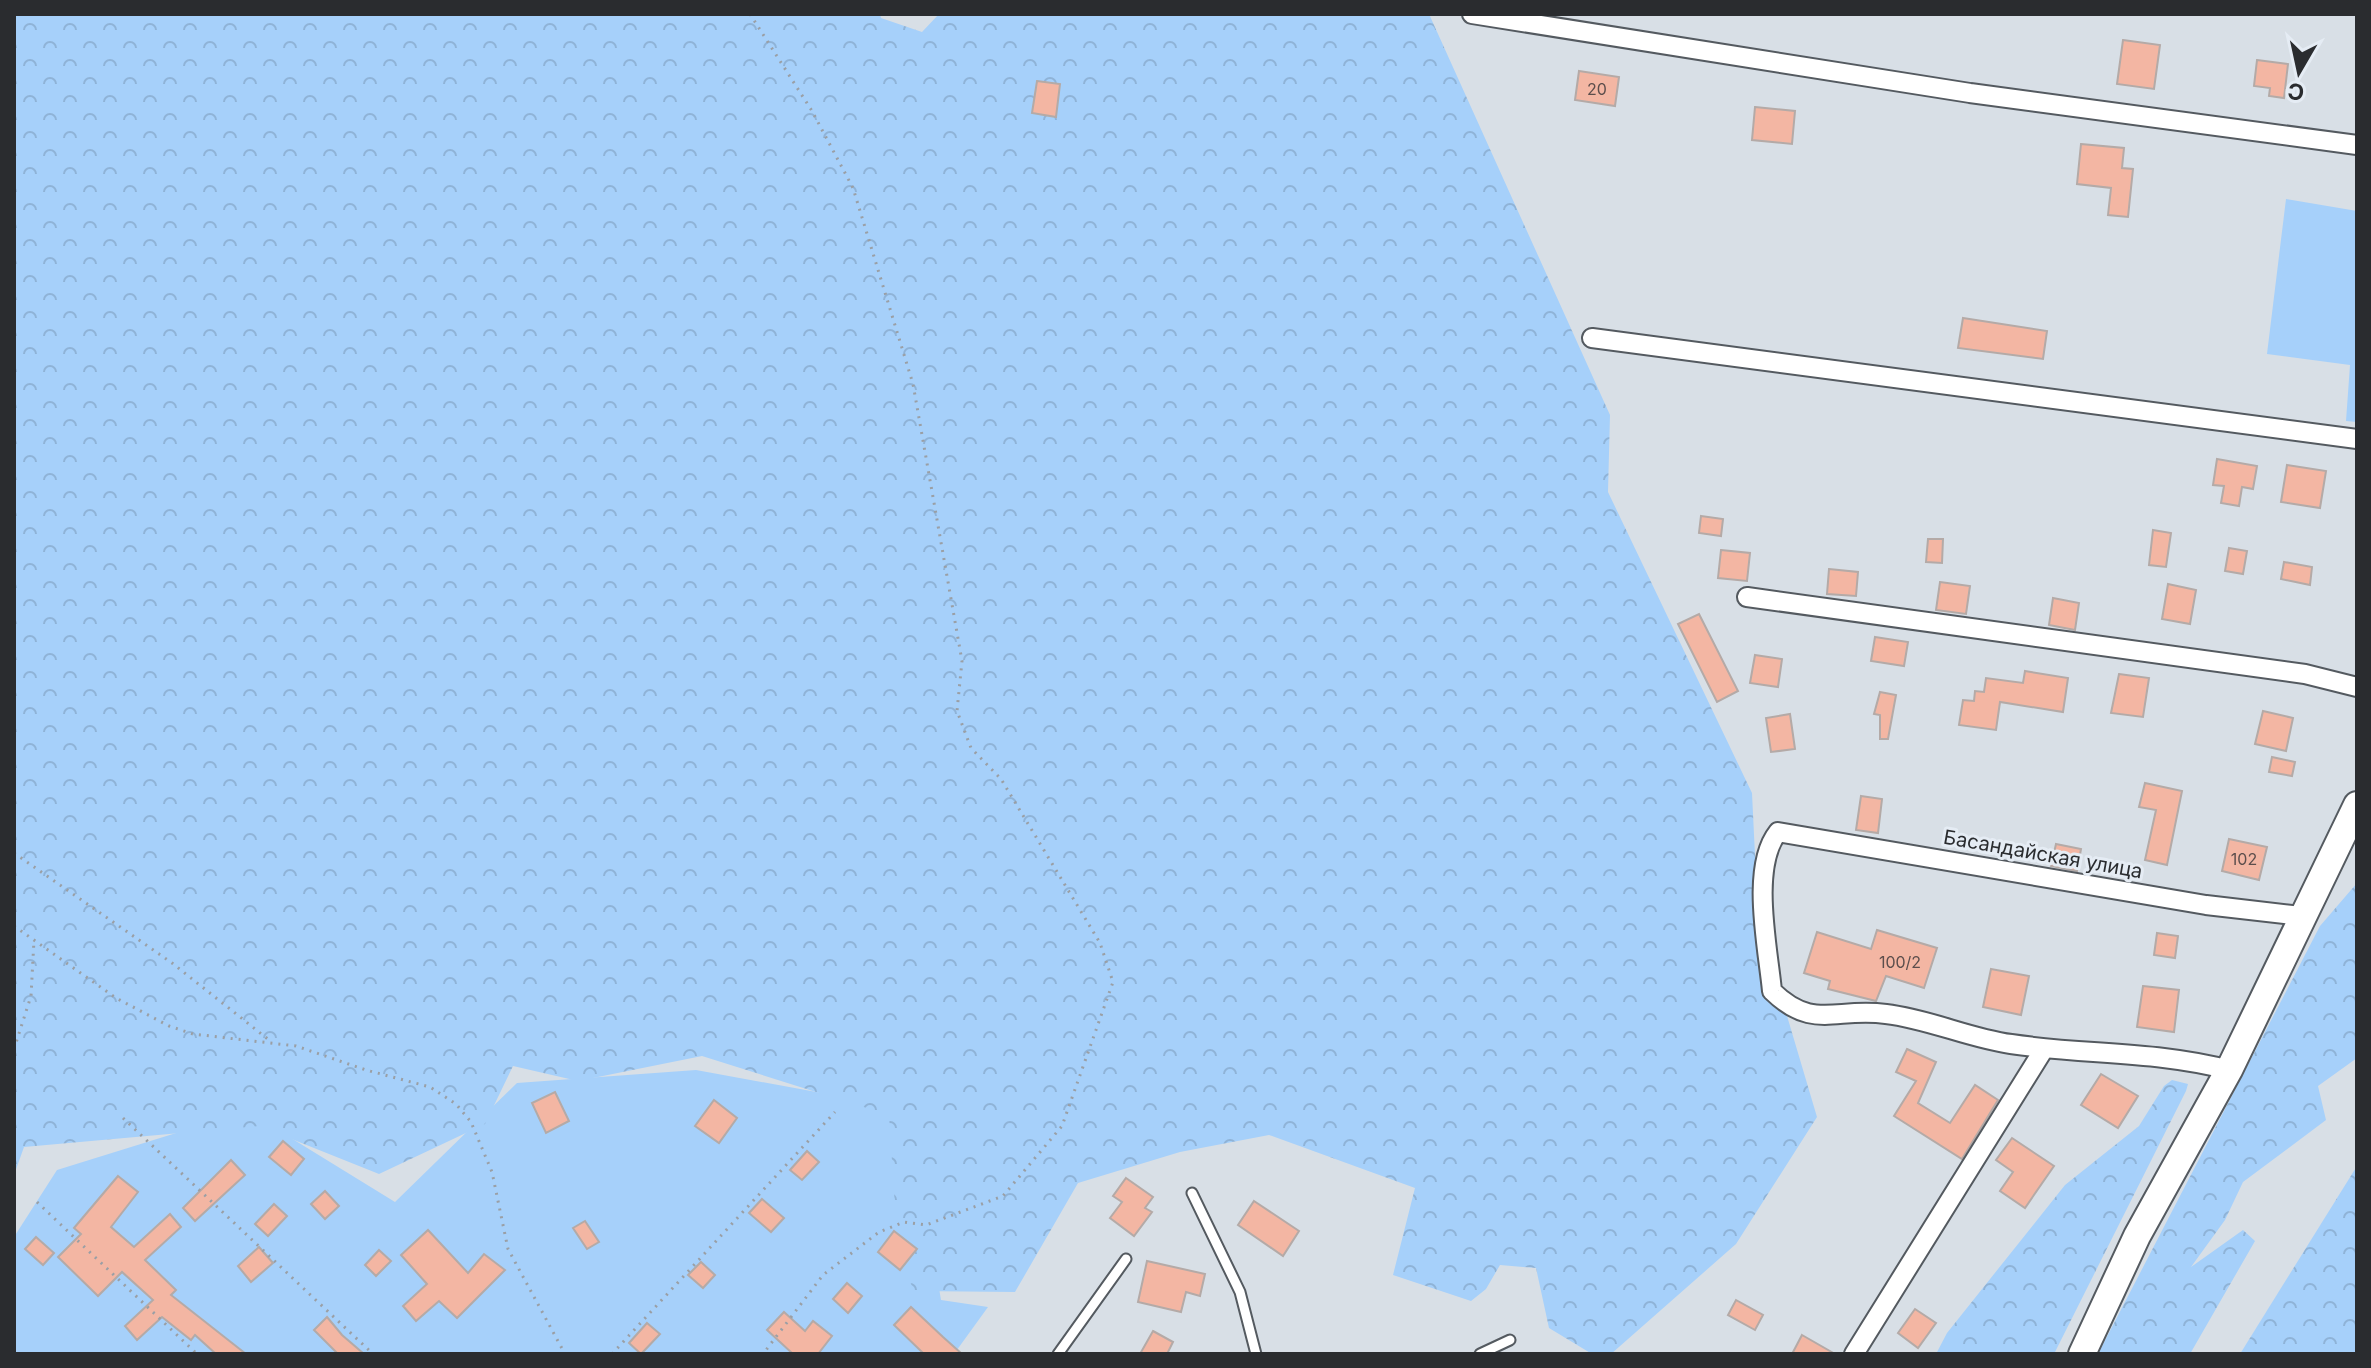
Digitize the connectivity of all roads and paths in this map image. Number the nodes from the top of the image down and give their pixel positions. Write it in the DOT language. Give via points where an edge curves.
graph roads {
  1 [pos="750,14"];
  2 [pos="1472,14"];
  3 [pos="2357,145"];
  4 [pos="1592,338"];
  5 [pos="2357,439"];
  6 [pos="1747,597"];
  7 [pos="2357,687"];
  8 [pos="2357,805"];
  9 [pos="14,853"];
  10 [pos="2301,916"];
  11 [pos="14,926"];
  12 [pos="34,939"];
  13 [pos="271,1042"];
  14 [pos="14,1049"];
  15 [pos="2044,1049"];
  16 [pos="2229,1070"];
  17 [pos="835,1112"];
  18 [pos="123,1118"];
  19 [pos="1192,1193"];
  20 [pos="37,1202"];
  21 [pos="1126,1259"];
  22 [pos="1510,1340"];
  23 [pos="197,1354"];
  24 [pos="373,1354"];
  25 [pos="565,1354"];
  26 [pos="612,1354"];
  27 [pos="763,1354"];
  28 [pos="1058,1354"];
  29 [pos="1256,1354"];
  30 [pos="1480,1354"];
  31 [pos="1854,1354"];
  32 [pos="2082,1354"];
  1 -- 27 [label="path" via="853,188 913,384 962,661 957,711 966,736 1001,779 1100,943 1113,982 1062,1126 1003,1196 926,1225 904,1222 879,1232 823,1275"];
  2 -- 3 [label="street" via="1970,93"];
  4 -- 5 [label="street"];
  6 -- 7 [label="street" via="2305,674"];
  8 -- 10 [label="street"];
  9 -- 13 [label="path" via="172,963"];
  10 -- 15 [label="street, Басандайская улица" via="2206,905 1778,832 1765,854 1764,907 1772,991 1787,1006 1813,1016 1887,1014"];
  10 -- 16 [label="street"];
  11 -- 12 [label="path"];
  12 -- 13 [label="path" via="145,1016 193,1034"];
  12 -- 14 [label="path" via="31,996"];
  13 -- 25 [label="path" via="430,1087 456,1104 471,1122 492,1172 508,1249"];
  15 -- 16 [label="street" via="2185,1058"];
  15 -- 31 [label="street"];
  16 -- 32 [label="street" via="2137,1236"];
  17 -- 26 [label="path"];
  18 -- 24 [label="path"];
  19 -- 29 [label="lane" via="1240,1292"];
  20 -- 23 [label="path"];
  21 -- 28 [label="lane"];
  22 -- 30 [label="lane"];
}
